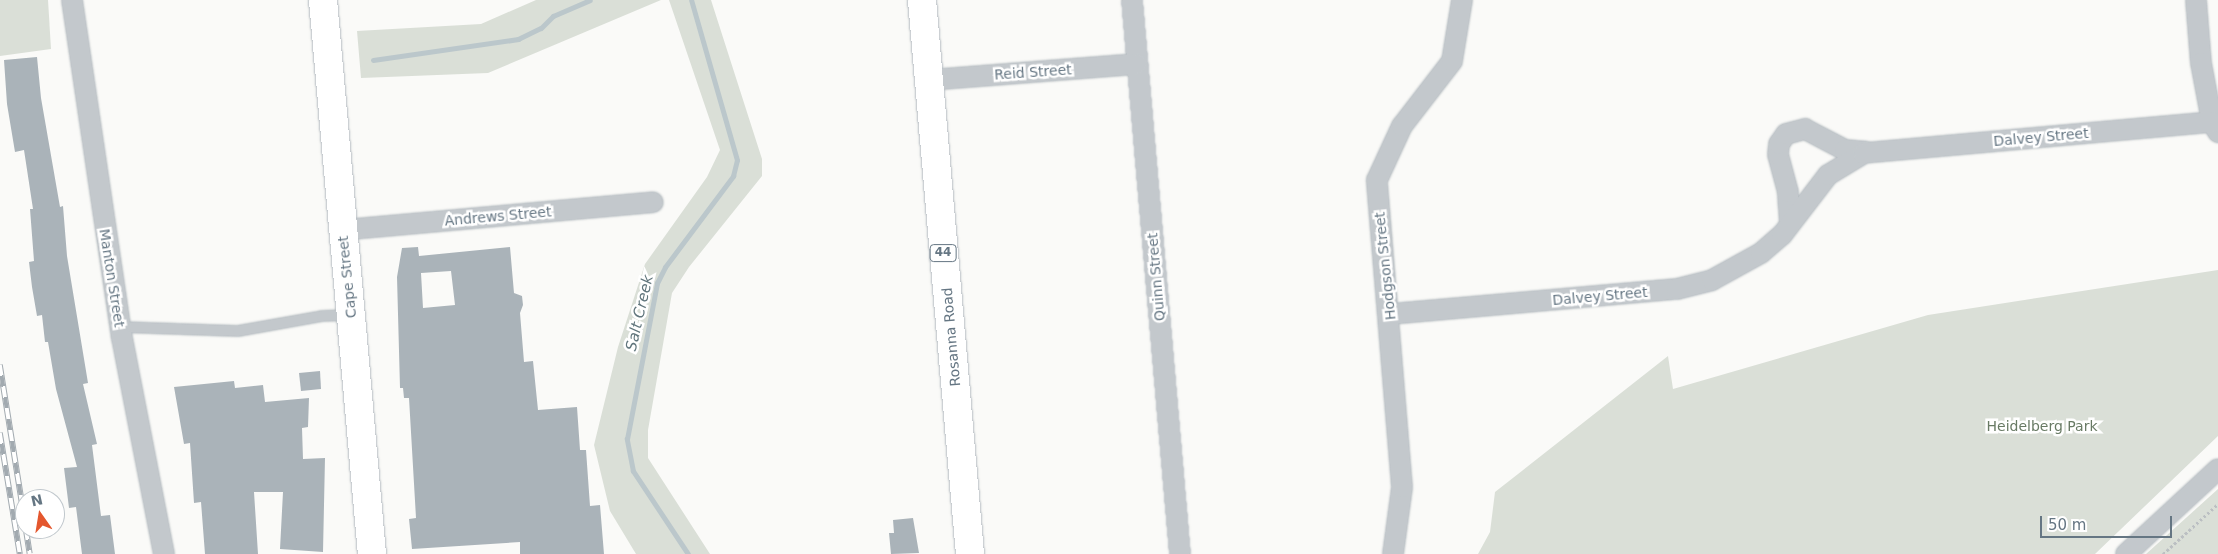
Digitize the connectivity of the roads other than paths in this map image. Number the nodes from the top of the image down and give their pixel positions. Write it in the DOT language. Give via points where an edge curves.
graph roads {
  1 [pos="72,0"];
  2 [pos="323,0"];
  3 [pos="922,0"];
  4 [pos="1132,0"];
  5 [pos="1462,0"];
  6 [pos="2196,0"];
  7 [pos="1136,64"];
  8 [pos="929,80"];
  9 [pos="2215,127"];
  10 [pos="1869,151"];
  11 [pos="653,202"];
  12 [pos="1790,224"];
  13 [pos="342,230"];
  14 [pos="1390,314"];
  15 [pos="351,315"];
  16 [pos="120,327"];
  17 [pos="2218,469"];
  18 [pos="164,554"];
  19 [pos="372,554"];
  20 [pos="970,554"];
  21 [pos="1180,554"];
  22 [pos="1393,554"];
  23 [pos="2126,554"];
  1 -- 16 [label="street, Manton Street"];
  2 -- 13 [label="main road, Cape Street"];
  3 -- 8 [label="main road, Rosanna Road / 44"];
  4 -- 7 [label="street, Quinn Street"];
  5 -- 14 [label="street, Hodgson Street" via="1452,61 1402,126 1376,180"];
  6 -- 9 [label="street" via="2201,63"];
  7 -- 8 [label="street, Reid Street"];
  7 -- 21 [label="street, Quinn Street"];
  8 -- 20 [label="main road, Rosanna Road / 44"];
  9 -- 10 [label="street, Dalvey Street"];
  10 -- 12 [label="street, Dalvey Street" via="1828,175"];
  10 -- 12 [label="street, Dalvey Street" via="1845,150 1805,129 1786,134 1779,144 1778,154 1788,192"];
  11 -- 13 [label="street, Andrews Street"];
  12 -- 14 [label="street, Dalvey Street" via="1754,259 1696,286"];
  13 -- 15 [label="main road, Cape Street"];
  14 -- 22 [label="street, Hodgson Street" via="1402,487"];
  15 -- 16 [label="lane" via="322,316 238,331"];
  15 -- 19 [label="main road, Cape Street"];
  16 -- 18 [label="street, Manton Street"];
  17 -- 23 [label="street"];
}
